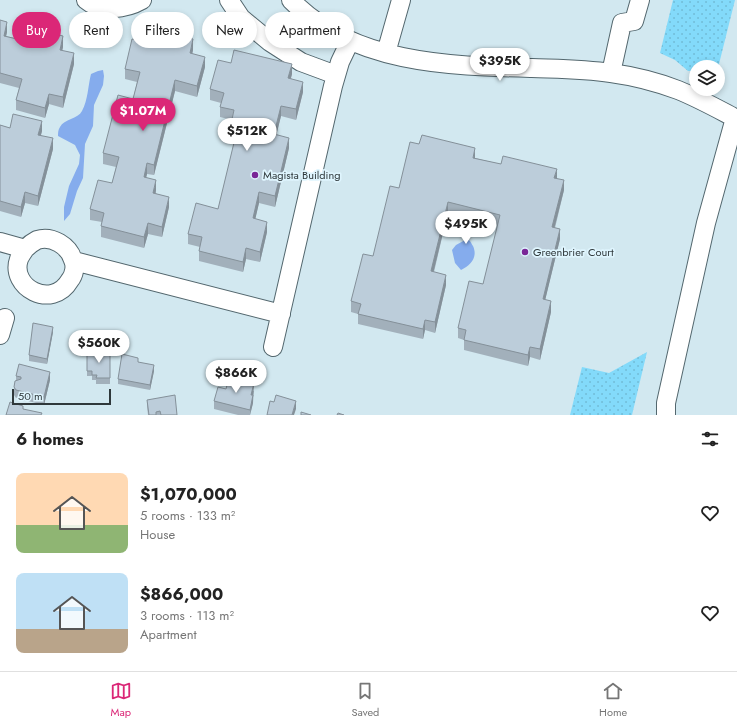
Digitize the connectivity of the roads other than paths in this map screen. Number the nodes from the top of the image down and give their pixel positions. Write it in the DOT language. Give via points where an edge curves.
graph roads {
  1 [pos="86,0"];
  2 [pos="142,0"];
  3 [pos="229,0"];
  4 [pos="291,0"];
  5 [pos="640,0"];
  6 [pos="395,1"];
  7 [pos="303,12"];
  8 [pos="354,42"];
  9 [pos="347,48"];
  10 [pos="386,53"];
  11 [pos="611,73"];
  12 [pos="336,75"];
  13 [pos="736,119"];
  14 [pos="0,242"];
  15 [pos="25,248"];
  16 [pos="74,261"];
  17 [pos="281,314"];
  18 [pos="4,318"];
  19 [pos="0,335"];
  20 [pos="273,347"];
  21 [pos="666,415"];
  1 -- 2 [label="street" via="96,6 111,8 124,7"];
  3 -- 12 [label="street" via="241,18 270,42 301,62"];
  4 -- 7 [label="street"];
  5 -- 11 [label="street" via="634,21 622,23"];
  6 -- 10 [label="street"];
  8 -- 10 [label="street"];
  9 -- 12 [label="street"];
  10 -- 11 [label="street" via="406,59 460,65 575,69"];
  11 -- 13 [label="street" via="678,90"];
  12 -- 17 [label="street"];
  13 -- 21 [label="street" via="706,223 666,403"];
  14 -- 15 [label="street"];
  15 -- 16 [label="street" via="38,240 53,240 66,247"];
  15 -- 16 [label="street" via="18,260 18,274 25,286 38,294 53,295 66,288 73,275"];
  16 -- 17 [label="street"];
  17 -- 20 [label="street"];
  18 -- 19 [label="street"];
}
